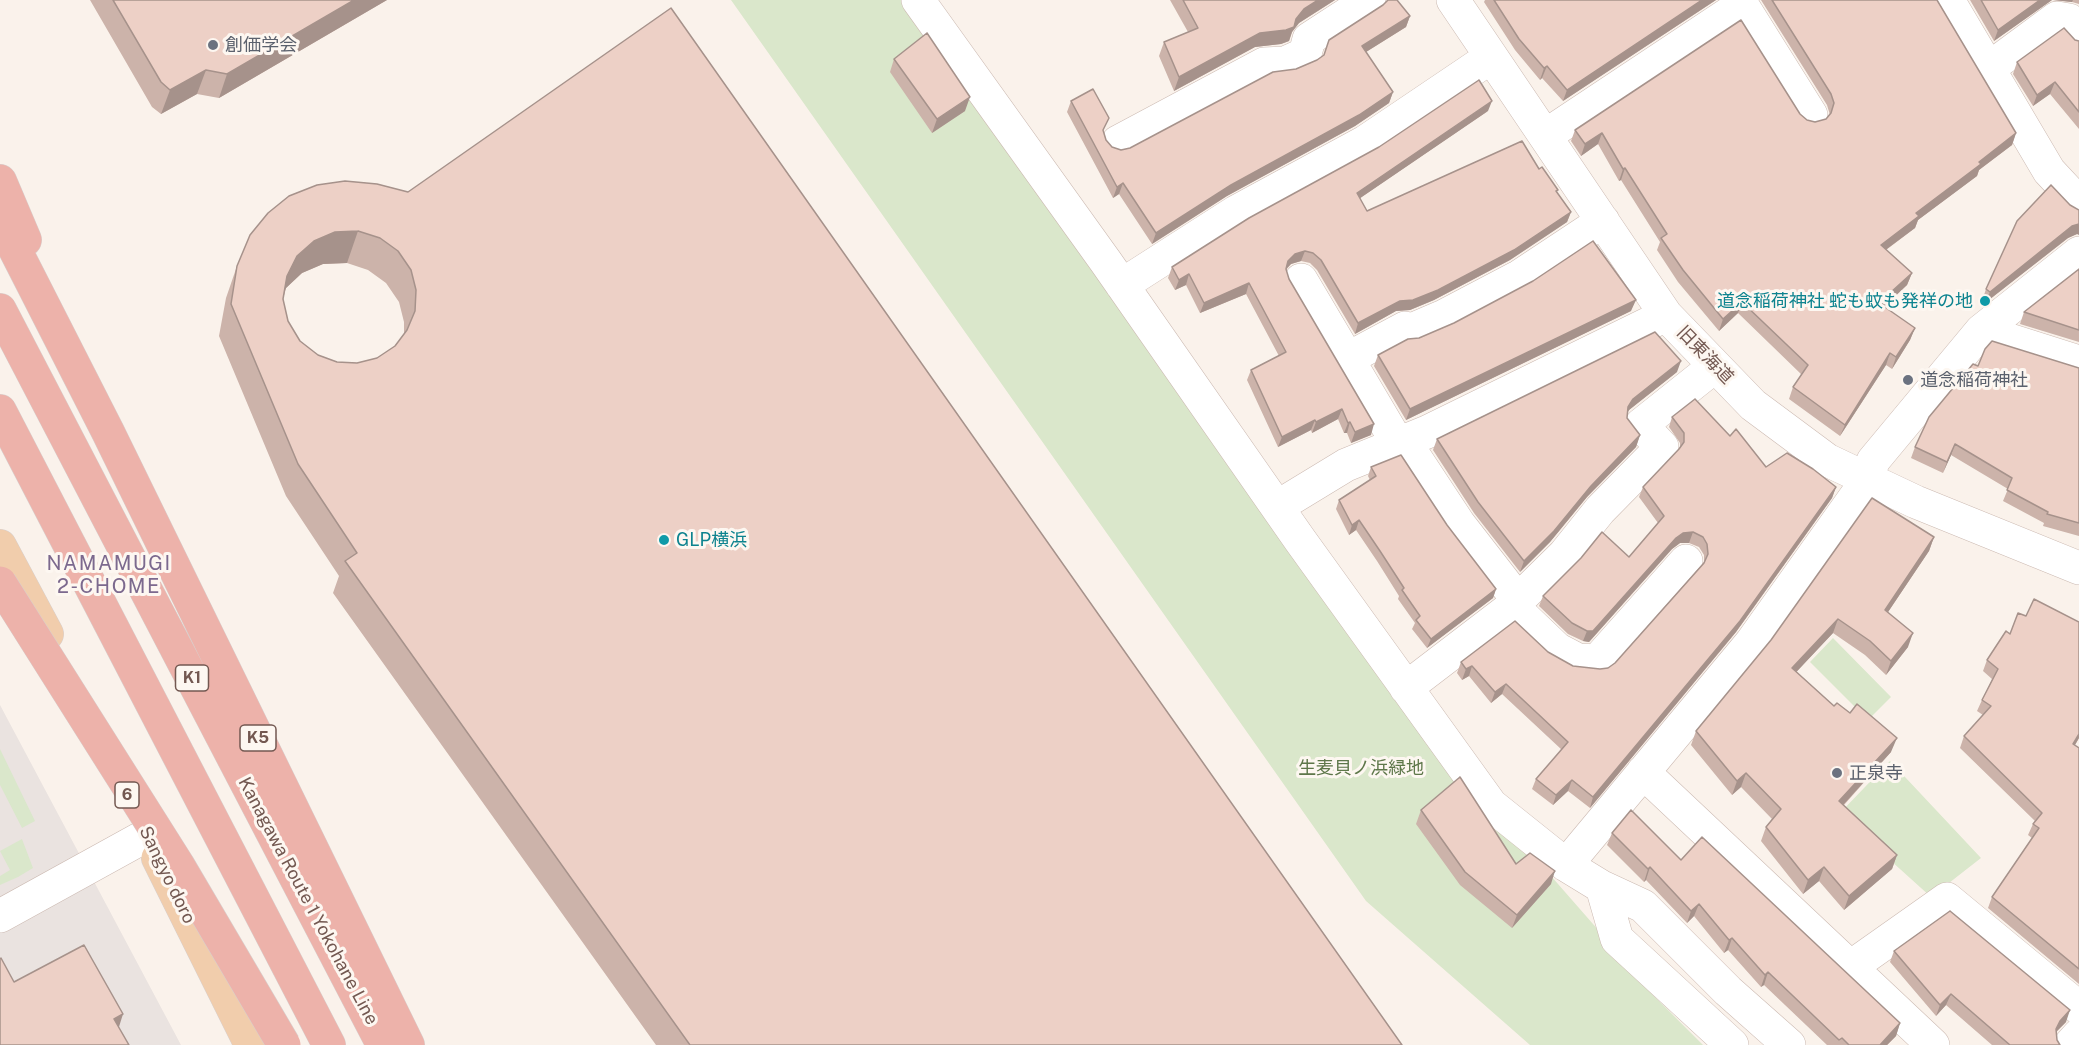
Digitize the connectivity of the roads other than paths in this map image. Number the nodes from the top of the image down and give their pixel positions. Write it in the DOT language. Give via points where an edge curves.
graph roads {
  1 [pos="918,0"];
  2 [pos="1369,0"];
  3 [pos="1948,0"];
  4 [pos="1740,2"];
  5 [pos="1457,5"];
  6 [pos="2079,35"];
  7 [pos="1491,57"];
  8 [pos="1988,69"];
  9 [pos="1811,115"];
  10 [pos="1545,136"];
  11 [pos="1118,142"];
  12 [pos="0,181"];
  13 [pos="2079,203"];
  14 [pos="0,220"];
  15 [pos="1603,221"];
  16 [pos="2079,253"];
  17 [pos="1301,280"];
  18 [pos="1122,285"];
  19 [pos="0,310"];
  20 [pos="1666,315"];
  21 [pos="1981,331"];
  22 [pos="1347,359"];
  23 [pos="2079,362"];
  24 [pos="1715,366"];
  25 [pos="0,411"];
  26 [pos="108,432"];
  27 [pos="1401,443"];
  28 [pos="0,461"];
  29 [pos="1869,479"];
  30 [pos="1276,507"];
  31 [pos="1686,561"];
  32 [pos="2079,568"];
  33 [pos="6,576"];
  34 [pos="1515,603"];
  35 [pos="1406,688"];
  36 [pos="1643,772"];
  37 [pos="195,786"];
  38 [pos="147,835"];
  39 [pos="1566,865"];
  40 [pos="1602,886"];
  41 [pos="0,916"];
  42 [pos="1853,970"];
  43 [pos="2079,1008"];
  44 [pos="2079,1035"];
  45 [pos="251,1045"];
  46 [pos="284,1045"];
  47 [pos="329,1045"];
  48 [pos="383,1045"];
  49 [pos="408,1045"];
  50 [pos="1732,1045"];
  51 [pos="1789,1045"];
  52 [pos="1933,1045"];
  53 [pos="2070,1045"];
  1 -- 18 [label="street"];
  2 -- 11 [label="street" via="1309,39 1305,54 1285,63 1264,64"];
  3 -- 8 [label="street"];
  4 -- 9 [label="street"];
  4 -- 10 [label="street"];
  5 -- 7 [label="street, 旧東海道"];
  6 -- 8 [label="street" via="2069,20 2057,18"];
  7 -- 10 [label="street, 旧東海道"];
  7 -- 18 [label="street" via="1365,142 1236,212"];
  8 -- 13 [label="street" via="2049,171"];
  10 -- 15 [label="street, 旧東海道"];
  12 -- 26 [label="highway"];
  14 -- 26 [label="highway, K5"];
  15 -- 20 [label="street, 旧東海道"];
  15 -- 22 [label="street" via="1510,281 1442,317 1407,332 1405,328"];
  16 -- 21 [label="street"];
  17 -- 22 [label="street"];
  18 -- 30 [label="street"];
  19 -- 48 [label="highway, Kanagawa Route 1 Yokohane Line / K1"];
  20 -- 24 [label="street, 旧東海道"];
  20 -- 27 [label="street"];
  21 -- 23 [label="street"];
  21 -- 29 [label="street" via="1873,460"];
  22 -- 27 [label="street"];
  24 -- 29 [label="street, 旧東海道" via="1753,405 1827,460"];
  24 -- 34 [label="street" via="1641,424 1662,447"];
  25 -- 37 [label="highway, K1"];
  26 -- 49 [label="highway, K5"];
  27 -- 30 [label="street" via="1346,465"];
  27 -- 34 [label="street"];
  28 -- 37 [label="highway"];
  29 -- 32 [label="street, 旧東海道"];
  29 -- 36 [label="street" via="1751,643"];
  30 -- 35 [label="street"];
  31 -- 34 [label="street" via="1597,661 1578,660 1557,649"];
  33 -- 38 [label="main road, Sangyo doro / 6"];
  33 -- 46 [label="highway, bridge"];
  34 -- 35 [label="street"];
  35 -- 39 [label="street" via="1491,805"];
  36 -- 39 [label="street"];
  36 -- 42 [label="street"];
  37 -- 47 [label="highway, K1"];
  38 -- 41 [label="street"];
  38 -- 45 [label="main road, Sangyo doro / 6"];
  39 -- 40 [label="street"];
  40 -- 50 [label="street" via="1617,939"];
  40 -- 51 [label="street" via="1643,906"];
  42 -- 43 [label="street" via="1862,959 1947,899"];
  42 -- 52 [label="street"];
  44 -- 53 [label="street"];
}
